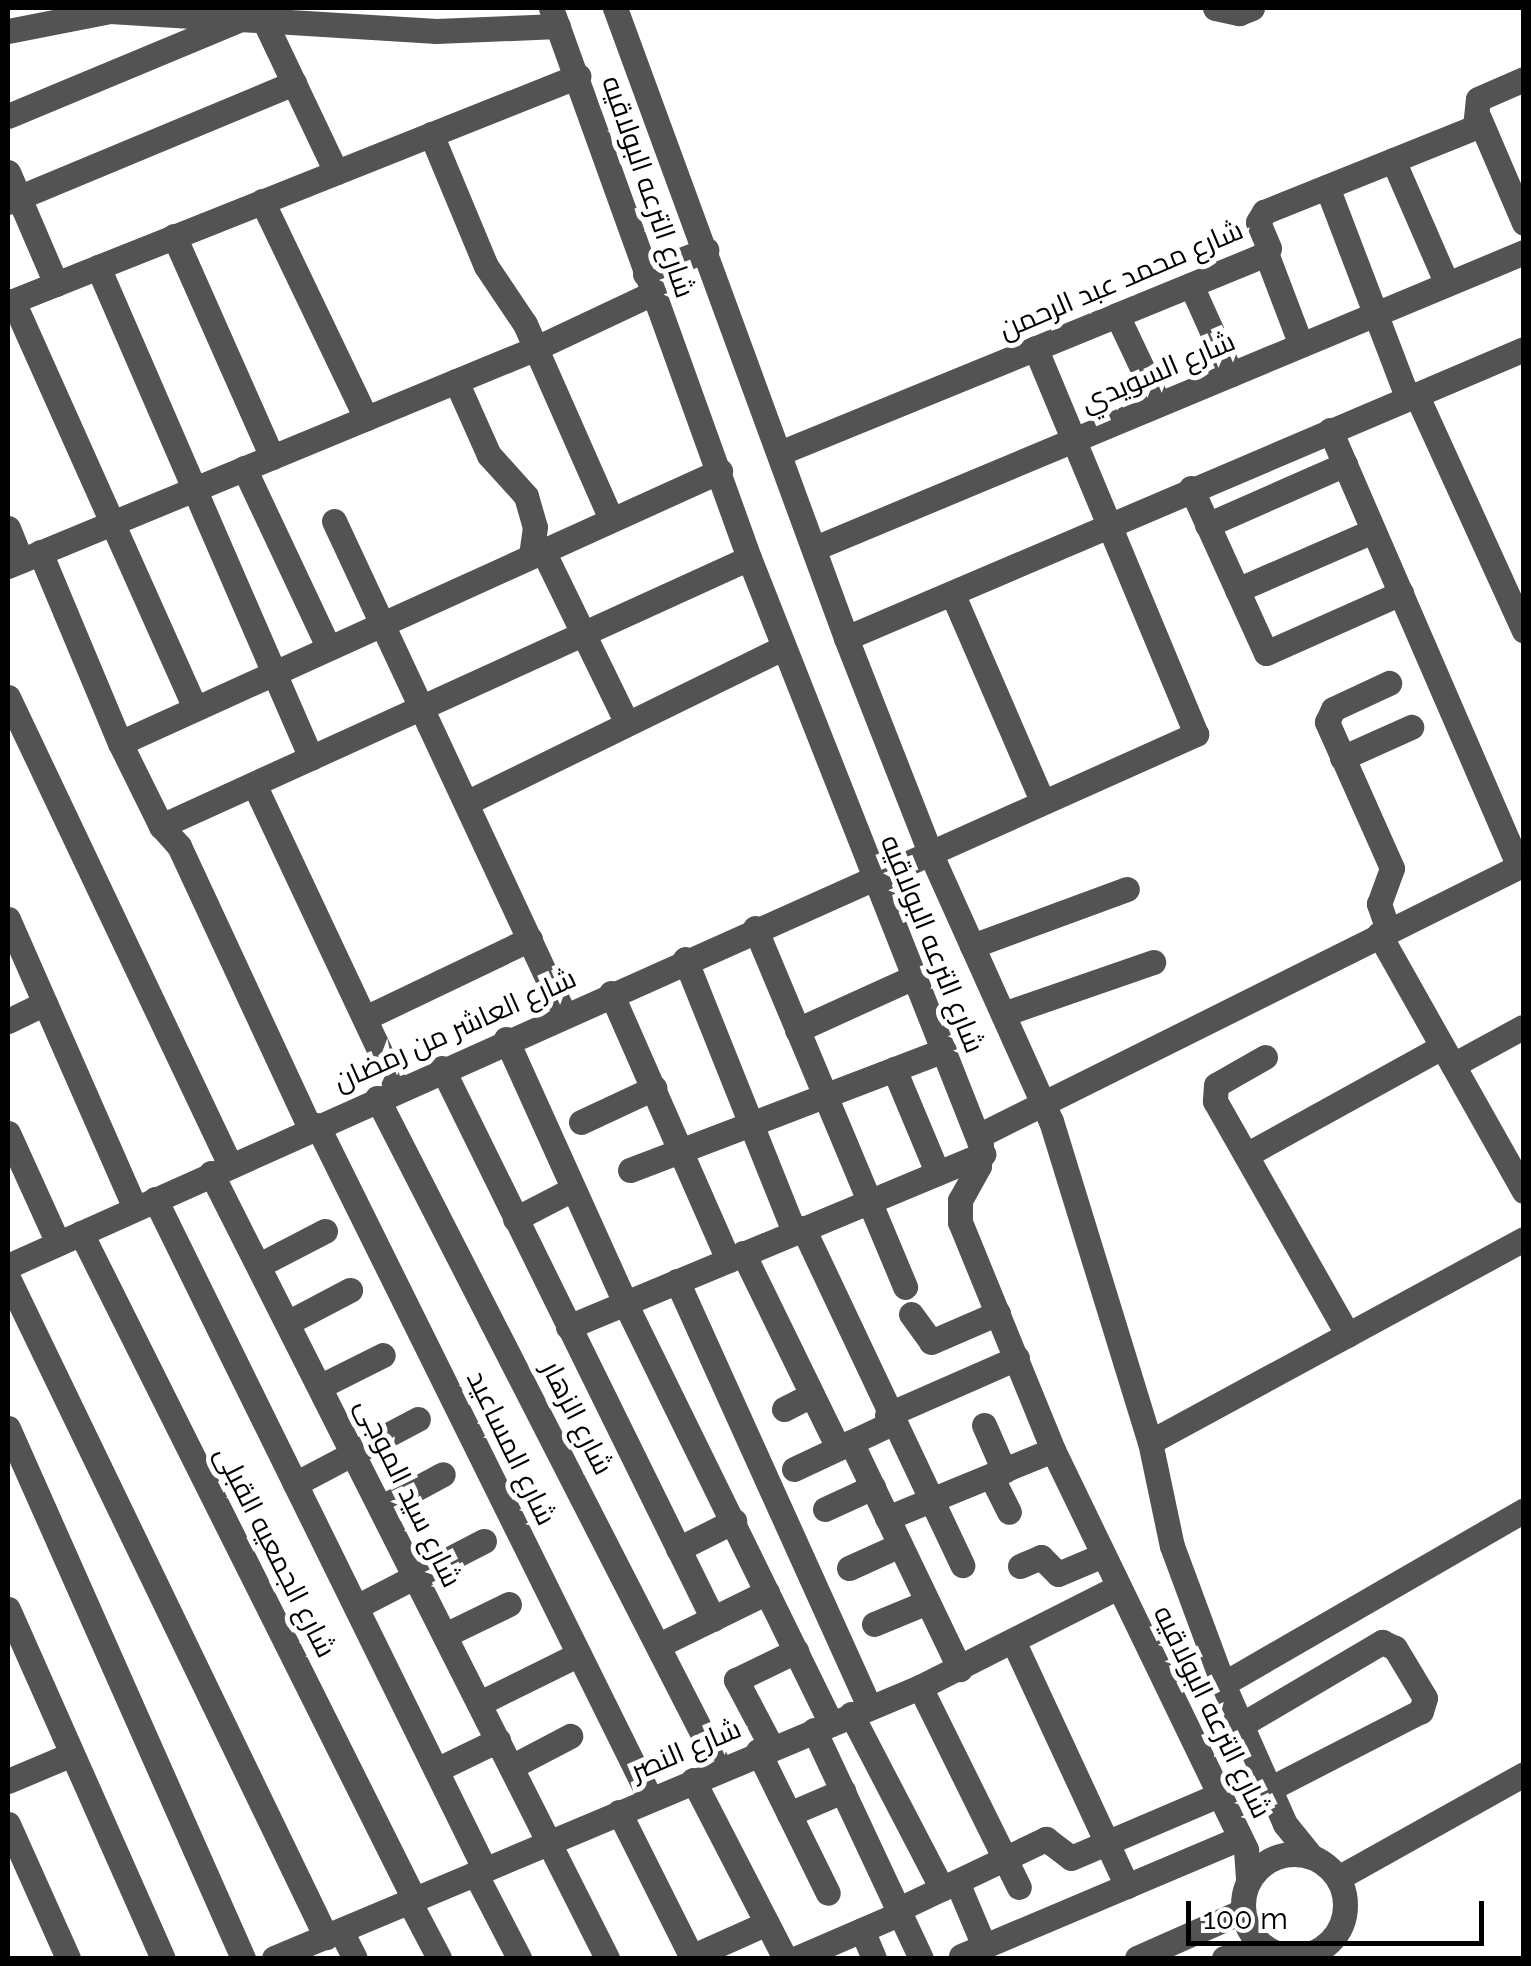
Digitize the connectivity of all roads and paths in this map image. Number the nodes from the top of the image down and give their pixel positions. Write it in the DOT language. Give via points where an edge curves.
graph roads {
  1 [pos="614,8"];
  2 [pos="1215,8"];
  3 [pos="1252,8"];
  4 [pos="256,14"];
  5 [pos="555,17"];
  6 [pos="8,31"];
  7 [pos="578,76"];
  8 [pos="1524,79"];
  9 [pos="294,83"];
  10 [pos="8,116"];
  11 [pos="1479,118"];
  12 [pos="432,134"];
  13 [pos="1393,160"];
  14 [pos="8,172"];
  15 [pos="336,172"];
  16 [pos="1327,187"];
  17 [pos="13,199"];
  18 [pos="262,201"];
  19 [pos="1524,222"];
  20 [pos="174,236"];
  21 [pos="706,250"];
  22 [pos="1266,252"];
  23 [pos="1524,252"];
  24 [pos="98,267"];
  25 [pos="649,283"];
  26 [pos="56,284"];
  27 [pos="1447,284"];
  28 [pos="1191,285"];
  29 [pos="10,302"];
  30 [pos="1375,314"];
  31 [pos="1118,315"];
  32 [pos="1301,345"];
  33 [pos="1035,348"];
  34 [pos="534,349"];
  35 [pos="1524,349"];
  36 [pos="1231,374"];
  37 [pos="456,381"];
  38 [pos="1411,395"];
  39 [pos="1159,404"];
  40 [pos="366,418"];
  41 [pos="1330,430"];
  42 [pos="1075,439"];
  43 [pos="782,452"];
  44 [pos="272,457"];
  45 [pos="1344,464"];
  46 [pos="244,468"];
  47 [pos="720,471"];
  48 [pos="1191,488"];
  49 [pos="194,489"];
  50 [pos="611,519"];
  51 [pos="334,521"];
  52 [pos="113,522"];
  53 [pos="1208,525"];
  54 [pos="1112,526"];
  55 [pos="8,528"];
  56 [pos="1373,530"];
  57 [pos="815,548"];
  58 [pos="537,552"];
  59 [pos="749,558"];
  60 [pos="23,559"];
  61 [pos="1237,590"];
  62 [pos="1400,594"];
  63 [pos="953,595"];
  64 [pos="377,622"];
  65 [pos="1524,630"];
  66 [pos="586,635"];
  67 [pos="846,638"];
  68 [pos="326,644"];
  69 [pos="783,648"];
  70 [pos="274,671"];
  71 [pos="1389,683"];
  72 [pos="8,698"];
  73 [pos="195,708"];
  74 [pos="422,708"];
  75 [pos="627,723"];
  76 [pos="1411,727"];
  77 [pos="120,743"];
  78 [pos="311,758"];
  79 [pos="1342,758"];
  80 [pos="254,784"];
  81 [pos="1040,798"];
  82 [pos="466,803"];
  83 [pos="161,826"];
  84 [pos="929,850"];
  85 [pos="1521,866"];
  86 [pos="870,876"];
  87 [pos="1127,889"];
  88 [pos="8,919"];
  89 [pos="755,928"];
  90 [pos="1383,932"];
  91 [pos="530,939"];
  92 [pos="972,946"];
  93 [pos="685,959"];
  94 [pos="1153,962"];
  95 [pos="914,977"];
  96 [pos="611,993"];
  97 [pos="45,1003"];
  98 [pos="564,1014"];
  99 [pos="1003,1014"];
  100 [pos="364,1018"];
  101 [pos="8,1020"];
  102 [pos="1523,1027"];
  103 [pos="796,1030"];
  104 [pos="506,1039"];
  105 [pos="944,1050"];
  106 [pos="1448,1056"];
  107 [pos="1265,1057"];
  108 [pos="442,1068"];
  109 [pos="894,1069"];
  110 [pos="654,1088"];
  111 [pos="387,1093"];
  112 [pos="823,1096"];
  113 [pos="1044,1105"];
  114 [pos="581,1122"];
  115 [pos="752,1124"];
  116 [pos="314,1126"];
  117 [pos="8,1133"];
  118 [pos="980,1145"];
  119 [pos="681,1151"];
  120 [pos="1246,1155"];
  121 [pos="220,1169"];
  122 [pos="630,1170"];
  123 [pos="937,1172"];
  124 [pos="572,1190"];
  125 [pos="1524,1191"];
  126 [pos="866,1202"];
  127 [pos="145,1203"];
  128 [pos="515,1218"];
  129 [pos="798,1230"];
  130 [pos="325,1231"];
  131 [pos="70,1238"];
  132 [pos="1520,1250"];
  133 [pos="736,1256"];
  134 [pos="260,1264"];
  135 [pos="8,1266"];
  136 [pos="8,1278"];
  137 [pos="677,1281"];
  138 [pos="905,1287"];
  139 [pos="350,1290"];
  140 [pos="624,1303"];
  141 [pos="998,1313"];
  142 [pos="911,1314"];
  143 [pos="289,1322"];
  144 [pos="568,1327"];
  145 [pos="1348,1334"];
  146 [pos="384,1355"];
  147 [pos="1017,1358"];
  148 [pos="321,1386"];
  149 [pos="812,1395"];
  150 [pos="784,1409"];
  151 [pos="418,1418"];
  152 [pos="889,1419"];
  153 [pos="984,1426"];
  154 [pos="8,1428"];
  155 [pos="1150,1442"];
  156 [pos="844,1445"];
  157 [pos="1053,1450"];
  158 [pos="354,1452"];
  159 [pos="794,1468"];
  160 [pos="997,1473"];
  161 [pos="443,1474"];
  162 [pos="295,1484"];
  163 [pos="872,1488"];
  164 [pos="930,1500"];
  165 [pos="382,1507"];
  166 [pos="825,1510"];
  167 [pos="1524,1510"];
  168 [pos="1009,1512"];
  169 [pos="887,1518"];
  170 [pos="734,1522"];
  171 [pos="484,1541"];
  172 [pos="900,1544"];
  173 [pos="678,1549"];
  174 [pos="1103,1556"];
  175 [pos="962,1565"];
  176 [pos="1020,1566"];
  177 [pos="849,1568"];
  178 [pos="416,1576"];
  179 [pos="1118,1588"];
  180 [pos="767,1592"];
  181 [pos="927,1602"];
  182 [pos="509,1604"];
  183 [pos="356,1607"];
  184 [pos="8,1609"];
  185 [pos="712,1619"];
  186 [pos="874,1624"];
  187 [pos="445,1635"];
  188 [pos="661,1644"];
  189 [pos="1015,1645"];
  190 [pos="796,1651"];
  191 [pos="579,1654"];
  192 [pos="960,1669"];
  193 [pos="1223,1684"];
  194 [pos="920,1687"];
  195 [pos="480,1703"];
  196 [pos="841,1718"];
  197 [pos="1241,1725"];
  198 [pos="570,1736"];
  199 [pos="498,1740"];
  200 [pos="765,1749"];
  201 [pos="72,1754"];
  202 [pos="511,1767"];
  203 [pos="720,1768"];
  204 [pos="436,1770"];
  205 [pos="1524,1774"];
  206 [pos="693,1780"];
  207 [pos="8,1782"];
  208 [pos="1269,1789"];
  209 [pos="843,1790"];
  210 [pos="1218,1795"];
  211 [pos="650,1798"];
  212 [pos="619,1812"];
  213 [pos="789,1814"];
  214 [pos="8,1824"];
  215 [pos="1240,1838"];
  216 [pos="548,1841"];
  217 [pos="1107,1843"];
  218 [pos="1311,1856"];
  219 [pos="1005,1859"];
  220 [pos="480,1870"];
  221 [pos="1338,1878"];
  222 [pos="1248,1882"];
  223 [pos="949,1885"];
  224 [pos="1126,1886"];
  225 [pos="1019,1887"];
  226 [pos="828,1893"];
  227 [pos="412,1900"];
  228 [pos="900,1911"];
  229 [pos="1243,1911"];
  230 [pos="767,1922"];
  231 [pos="1340,1928"];
  232 [pos="862,1930"];
  233 [pos="333,1934"];
  234 [pos="1275,1953"];
  235 [pos="512,1956"];
  236 [pos="68,1958"];
  237 [pos="164,1958"];
  238 [pos="244,1958"];
  239 [pos="274,1958"];
  240 [pos="354,1958"];
  241 [pos="439,1958"];
  242 [pos="607,1958"];
  243 [pos="692,1958"];
  244 [pos="785,1958"];
  245 [pos="797,1958"];
  246 [pos="874,1958"];
  247 [pos="921,1958"];
  248 [pos="1136,1958"];
  249 [pos="1224,1958"];
  250 [pos="1344,1958"];
  1 -- 21 [label="street, شارع الترعه البولاقيه"];
  2 -- 3 [label="street"];
  4 -- 5 [label="street" via="436,31"];
  4 -- 6 [label="street" via="110,11"];
  4 -- 9 [label="street"];
  4 -- 10 [label="street"];
  5 -- 7 [label="street, شارع الترعه البولاقيه"];
  7 -- 12 [label="street"];
  7 -- 25 [label="street, شارع الترعه البولاقيه"];
  8 -- 11 [label="street, شارع محمد عبد الرحمن" via="1478,99"];
  9 -- 15 [label="street"];
  9 -- 17 [label="street"];
  11 -- 13 [label="street, شارع محمد عبد الرحمن" via="1475,127"];
  11 -- 19 [label="street"];
  12 -- 15 [label="street"];
  12 -- 34 [label="street" via="486,266 519,312"];
  13 -- 16 [label="street, شارع محمد عبد الرحمن"];
  13 -- 27 [label="street"];
  14 -- 17 [label="street"];
  15 -- 18 [label="street"];
  16 -- 22 [label="street, شارع محمد عبد الرحمن" via="1260,216"];
  16 -- 30 [label="street"];
  17 -- 26 [label="street"];
  18 -- 20 [label="street"];
  18 -- 40 [label="street"];
  20 -- 24 [label="street"];
  20 -- 44 [label="street"];
  21 -- 25 [label="street"];
  21 -- 43 [label="street, شارع الترعه البولاقيه"];
  22 -- 28 [label="street, شارع محمد عبد الرحمن"];
  22 -- 32 [label="street"];
  23 -- 27 [label="street, شارع السويدي"];
  24 -- 26 [label="street"];
  24 -- 49 [label="street"];
  25 -- 34 [label="street"];
  25 -- 47 [label="street, شارع الترعه البولاقيه"];
  26 -- 29 [label="street"];
  27 -- 30 [label="street, شارع السويدي"];
  28 -- 31 [label="street, شارع محمد عبد الرحمن"];
  28 -- 36 [label="street"];
  29 -- 52 [label="street"];
  30 -- 32 [label="street, شارع السويدي"];
  30 -- 38 [label="street"];
  31 -- 33 [label="street, شارع محمد عبد الرحمن"];
  31 -- 39 [label="street"];
  32 -- 36 [label="street, شارع السويدي"];
  33 -- 42 [label="street"];
  33 -- 43 [label="street, شارع محمد عبد الرحمن"];
  34 -- 37 [label="street"];
  34 -- 50 [label="street"];
  35 -- 38 [label="street"];
  36 -- 39 [label="street, شارع السويدي"];
  37 -- 40 [label="street"];
  37 -- 58 [label="street" via="489,454 526,496"];
  38 -- 41 [label="street"];
  38 -- 65 [label="street"];
  39 -- 42 [label="street, شارع السويدي"];
  40 -- 44 [label="street"];
  41 -- 45 [label="street"];
  41 -- 48 [label="street"];
  42 -- 54 [label="street"];
  42 -- 57 [label="street, شارع السويدي"];
  43 -- 57 [label="street, شارع الترعه البولاقيه"];
  44 -- 46 [label="street"];
  45 -- 53 [label="street"];
  45 -- 56 [label="street"];
  46 -- 49 [label="street"];
  46 -- 68 [label="street"];
  47 -- 50 [label="street"];
  47 -- 59 [label="street, شارع الترعه البولاقيه"];
  48 -- 53 [label="street"];
  48 -- 54 [label="street"];
  49 -- 52 [label="street"];
  49 -- 70 [label="street"];
  50 -- 58 [label="street"];
  51 -- 64 [label="street"];
  52 -- 60 [label="street"];
  52 -- 73 [label="street"];
  53 -- 61 [label="street"];
  54 -- 63 [label="street"];
  54 -- 81 [label="street, شارع العاشر من رمضان" via="1198,732"];
  55 -- 60 [label="street, شارع المساعيد"];
  56 -- 61 [label="street"];
  56 -- 62 [label="street"];
  57 -- 67 [label="street, شارع الترعه البولاقيه"];
  58 -- 64 [label="street"];
  58 -- 66 [label="street"];
  59 -- 66 [label="street"];
  59 -- 69 [label="street, شارع الترعه البولاقيه"];
  60 -- 77 [label="street, شارع المساعيد"];
  61 -- 62 [label="street" via="1266,653"];
  62 -- 85 [label="street"];
  63 -- 67 [label="street"];
  63 -- 81 [label="street"];
  64 -- 68 [label="street"];
  64 -- 74 [label="street"];
  66 -- 74 [label="street"];
  66 -- 75 [label="street"];
  67 -- 84 [label="street, شارع الترعه البولاقيه"];
  68 -- 70 [label="street"];
  69 -- 75 [label="street"];
  69 -- 86 [label="street, شارع الترعه البولاقيه"];
  70 -- 73 [label="street"];
  70 -- 78 [label="street"];
  71 -- 79 [label="street" via="1330,712"];
  72 -- 121 [label="street, شارع سيد الموجى"];
  73 -- 77 [label="street"];
  74 -- 78 [label="street"];
  74 -- 82 [label="street"];
  75 -- 82 [label="street"];
  76 -- 79 [label="street"];
  77 -- 83 [label="street, شارع المساعيد"];
  78 -- 80 [label="street"];
  79 -- 90 [label="street" via="1392,868 1379,904"];
  80 -- 83 [label="street"];
  80 -- 100 [label="street, شارع الزهار"];
  81 -- 84 [label="street, شارع العاشر من رمضان"];
  82 -- 91 [label="street"];
  83 -- 116 [label="street, شارع المساعيد" via="179,846"];
  84 -- 86 [label="street, شارع العاشر من رمضان"];
  84 -- 92 [label="street, شارع الترعه البولاقيه"];
  85 -- 90 [label="street"];
  86 -- 89 [label="street, شارع العاشر من رمضان"];
  86 -- 95 [label="street, شارع الترعه البولاقيه"];
  87 -- 92 [label="street"];
  88 -- 97 [label="street"];
  89 -- 93 [label="street, شارع العاشر من رمضان"];
  89 -- 103 [label="street"];
  90 -- 106 [label="street"];
  90 -- 113 [label="street"];
  91 -- 98 [label="street"];
  91 -- 100 [label="street"];
  92 -- 99 [label="street, شارع الترعه البولاقيه"];
  93 -- 96 [label="street, شارع العاشر من رمضان"];
  93 -- 115 [label="street"];
  94 -- 99 [label="street"];
  95 -- 103 [label="street"];
  95 -- 105 [label="street, شارع الترعه البولاقيه"];
  96 -- 98 [label="street, شارع العاشر من رمضان"];
  96 -- 110 [label="street"];
  97 -- 101 [label="street"];
  97 -- 127 [label="street"];
  98 -- 104 [label="street, شارع العاشر من رمضان"];
  99 -- 113 [label="street, شارع الترعه البولاقيه"];
  100 -- 111 [label="street, شارع الزهار"];
  102 -- 106 [label="street"];
  103 -- 112 [label="street"];
  104 -- 108 [label="street, شارع العاشر من رمضان"];
  104 -- 124 [label="street"];
  105 -- 109 [label="street"];
  105 -- 118 [label="street, شارع الترعه البولاقيه"];
  106 -- 120 [label="street"];
  106 -- 125 [label="street"];
  107 -- 120 [label="street" via="1213,1093"];
  108 -- 111 [label="street, شارع العاشر من رمضان"];
  108 -- 128 [label="street"];
  109 -- 112 [label="street"];
  109 -- 123 [label="street"];
  110 -- 114 [label="street"];
  110 -- 119 [label="street"];
  111 -- 116 [label="street, شارع العاشر من رمضان"];
  111 -- 188 [label="street, شارع الزهار"];
  112 -- 115 [label="street"];
  112 -- 126 [label="street"];
  113 -- 118 [label="street"];
  113 -- 155 [label="street, شارع الترعه البولاقيه"];
  115 -- 119 [label="street"];
  115 -- 129 [label="street"];
  116 -- 121 [label="street, شارع العاشر من رمضان"];
  116 -- 191 [label="street, شارع المساعيد"];
  117 -- 131 [label="street, شارع الجمعيه القبلى"];
  118 -- 123 [label="street"];
  118 -- 141 [label="street, شارع الترعه البولاقيه" via="958,1210"];
  119 -- 122 [label="street"];
  119 -- 133 [label="street"];
  120 -- 145 [label="street"];
  121 -- 127 [label="street, شارع العاشر من رمضان"];
  121 -- 134 [label="street, شارع سيد الموجى"];
  123 -- 126 [label="street"];
  124 -- 128 [label="street"];
  124 -- 140 [label="street"];
  126 -- 129 [label="street"];
  126 -- 138 [label="street"];
  127 -- 131 [label="street, شارع العاشر من رمضان"];
  127 -- 162 [label="street"];
  128 -- 144 [label="street"];
  129 -- 133 [label="street"];
  129 -- 152 [label="street"];
  130 -- 134 [label="street"];
  131 -- 135 [label="street, شارع العاشر من رمضان"];
  131 -- 227 [label="street, شارع الجمعيه القبلى"];
  132 -- 145 [label="street"];
  133 -- 137 [label="street"];
  133 -- 149 [label="street"];
  134 -- 143 [label="street, شارع سيد الموجى"];
  136 -- 233 [label="street"];
  137 -- 140 [label="street"];
  137 -- 196 [label="street"];
  139 -- 143 [label="street"];
  140 -- 144 [label="street"];
  140 -- 170 [label="street"];
  141 -- 142 [label="street" via="938,1340 926,1338"];
  141 -- 147 [label="street, شارع الترعه البولاقيه"];
  143 -- 148 [label="street, شارع سيد الموجى"];
  144 -- 173 [label="street"];
  145 -- 155 [label="street"];
  146 -- 148 [label="street"];
  147 -- 152 [label="street"];
  147 -- 157 [label="street, شارع الترعه البولاقيه"];
  148 -- 158 [label="street, شارع سيد الموجى"];
  149 -- 150 [label="street"];
  149 -- 156 [label="street"];
  151 -- 158 [label="street"];
  152 -- 156 [label="street"];
  152 -- 164 [label="street"];
  153 -- 160 [label="street"];
  154 -- 238 [label="street"];
  155 -- 193 [label="street, شارع الترعه البولاقيه" via="1172,1546"];
  156 -- 159 [label="street"];
  156 -- 163 [label="street"];
  157 -- 160 [label="street"];
  157 -- 174 [label="street, شارع الترعه البولاقيه"];
  158 -- 162 [label="street"];
  158 -- 165 [label="street, شارع سيد الموجى"];
  160 -- 164 [label="street"];
  160 -- 168 [label="street"];
  161 -- 165 [label="street"];
  162 -- 183 [label="street"];
  163 -- 166 [label="street"];
  163 -- 169 [label="street"];
  164 -- 169 [label="street"];
  164 -- 175 [label="street"];
  165 -- 178 [label="street, شارع سيد الموجى"];
  167 -- 193 [label="street"];
  169 -- 172 [label="street"];
  170 -- 173 [label="street"];
  170 -- 180 [label="street"];
  171 -- 178 [label="street"];
  172 -- 177 [label="street"];
  172 -- 181 [label="street"];
  173 -- 185 [label="street"];
  174 -- 176 [label="street" via="1058,1574 1041,1557"];
  174 -- 179 [label="street, شارع الترعه البولاقيه"];
  178 -- 183 [label="street"];
  178 -- 187 [label="street, شارع سيد الموجى"];
  179 -- 189 [label="street, شارع النصر"];
  179 -- 210 [label="street, شارع الترعه البولاقيه"];
  180 -- 185 [label="street"];
  180 -- 190 [label="street"];
  181 -- 186 [label="street"];
  181 -- 192 [label="street"];
  182 -- 187 [label="street"];
  183 -- 204 [label="street"];
  184 -- 201 [label="street"];
  185 -- 188 [label="street"];
  187 -- 195 [label="street, شارع سيد الموجى"];
  188 -- 203 [label="street, شارع الزهار"];
  189 -- 192 [label="street, شارع النصر"];
  189 -- 217 [label="street" via="1066,1784"];
  190 -- 196 [label="street"];
  190 -- 200 [label="street" via="736,1680"];
  191 -- 195 [label="street"];
  191 -- 211 [label="street, شارع المساعيد"];
  192 -- 194 [label="street, شارع النصر"];
  193 -- 197 [label="street, شارع الترعه البولاقيه"];
  194 -- 196 [label="street, شارع النصر"];
  194 -- 219 [label="street"];
  195 -- 199 [label="street, شارع سيد الموجى"];
  196 -- 200 [label="street, شارع النصر"];
  196 -- 209 [label="street"];
  196 -- 223 [label="street"];
  197 -- 208 [label="street, شارع الترعه البولاقيه"];
  197 -- 208 [label="street" via="1382,1642 1395,1648 1425,1698 1421,1711"];
  198 -- 202 [label="street"];
  199 -- 202 [label="street, شارع سيد الموجى"];
  199 -- 204 [label="street"];
  200 -- 203 [label="street, شارع النصر"];
  200 -- 213 [label="street"];
  201 -- 207 [label="street"];
  201 -- 237 [label="street"];
  202 -- 216 [label="street, شارع سيد الموجى"];
  203 -- 206 [label="street, شارع النصر"];
  204 -- 220 [label="street"];
  205 -- 221 [label="street"];
  206 -- 211 [label="street, شارع النصر"];
  206 -- 230 [label="street"];
  208 -- 218 [label="street, شارع الترعه البولاقيه" via="1290,1834"];
  209 -- 213 [label="street"];
  209 -- 228 [label="street"];
  210 -- 215 [label="street, شارع الترعه البولاقيه"];
  210 -- 217 [label="street"];
  211 -- 212 [label="street, شارع النصر"];
  212 -- 216 [label="street, شارع النصر"];
  212 -- 243 [label="street"];
  213 -- 226 [label="street"];
  214 -- 236 [label="street"];
  215 -- 222 [label="street, شارع الترعه البولاقيه"];
  215 -- 224 [label="street"];
  216 -- 220 [label="street, شارع النصر"];
  216 -- 242 [label="street, شارع سيد الموجى"];
  217 -- 219 [label="street" via="1070,1858 1051,1838"];
  217 -- 224 [label="street"];
  218 -- 221 [label="street"];
  218 -- 222 [label="street" via="1275,1858"];
  219 -- 223 [label="street"];
  219 -- 225 [label="street"];
  220 -- 227 [label="street, شارع النصر"];
  220 -- 235 [label="street"];
  221 -- 231 [label="street" via="1346,1903"];
  222 -- 229 [label="street"];
  223 -- 224 [label="street" via="973,1951"];
  223 -- 228 [label="street"];
  227 -- 233 [label="street, شارع النصر"];
  227 -- 241 [label="street, شارع الجمعيه القبلى"];
  228 -- 232 [label="street"];
  228 -- 247 [label="street"];
  229 -- 234 [label="street"];
  229 -- 248 [label="street"];
  230 -- 243 [label="street"];
  230 -- 244 [label="street"];
  231 -- 234 [label="street" via="1314,1953"];
  231 -- 250 [label="street"];
  232 -- 245 [label="street"];
  232 -- 246 [label="street"];
  233 -- 239 [label="street, شارع النصر"];
  233 -- 240 [label="street"];
  234 -- 249 [label="street"];
}
